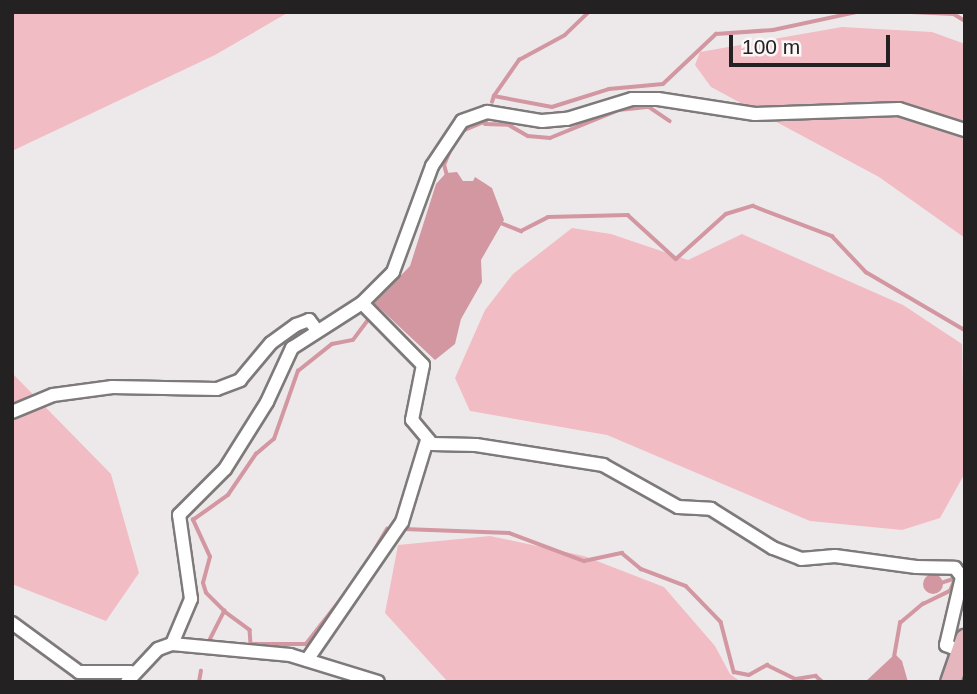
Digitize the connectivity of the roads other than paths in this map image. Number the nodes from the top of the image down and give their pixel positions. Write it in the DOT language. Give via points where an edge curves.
graph roads {
  1 [pos="965,130"];
  2 [pos="370,310"];
  3 [pos="316,329"];
  4 [pos="18,400"];
  5 [pos="12,412"];
  6 [pos="427,440"];
  7 [pos="12,623"];
  8 [pos="172,644"];
  9 [pos="963,645"];
  10 [pos="307,660"];
  11 [pos="129,677"];
  12 [pos="378,682"];
  13 [pos="950,682"];
  1 -- 2 [label="street" via="899,109 755,114 658,99 632,100 542,121 487,112 453,128 432,166 400,260"];
  2 -- 3 [label="street"];
  2 -- 6 [label="street" via="424,365 412,420"];
  3 -- 4 [label="street" via="309,320 296,325 271,343 240,380 217,389 112,387"];
  3 -- 8 [label="street" via="292,348 267,402 215,484 179,515 191,599"];
  4 -- 5 [label="street"];
  6 -- 9 [label="street" via="603,465 678,507 712,509 773,548 801,559 835,556 955,568 962,577 946,645"];
  6 -- 10 [label="street" via="402,522"];
  7 -- 11 [label="street" via="79,672"];
  8 -- 10 [label="street"];
  8 -- 11 [label="street"];
  9 -- 13 [label="main road"];
  10 -- 12 [label="street"];
}
